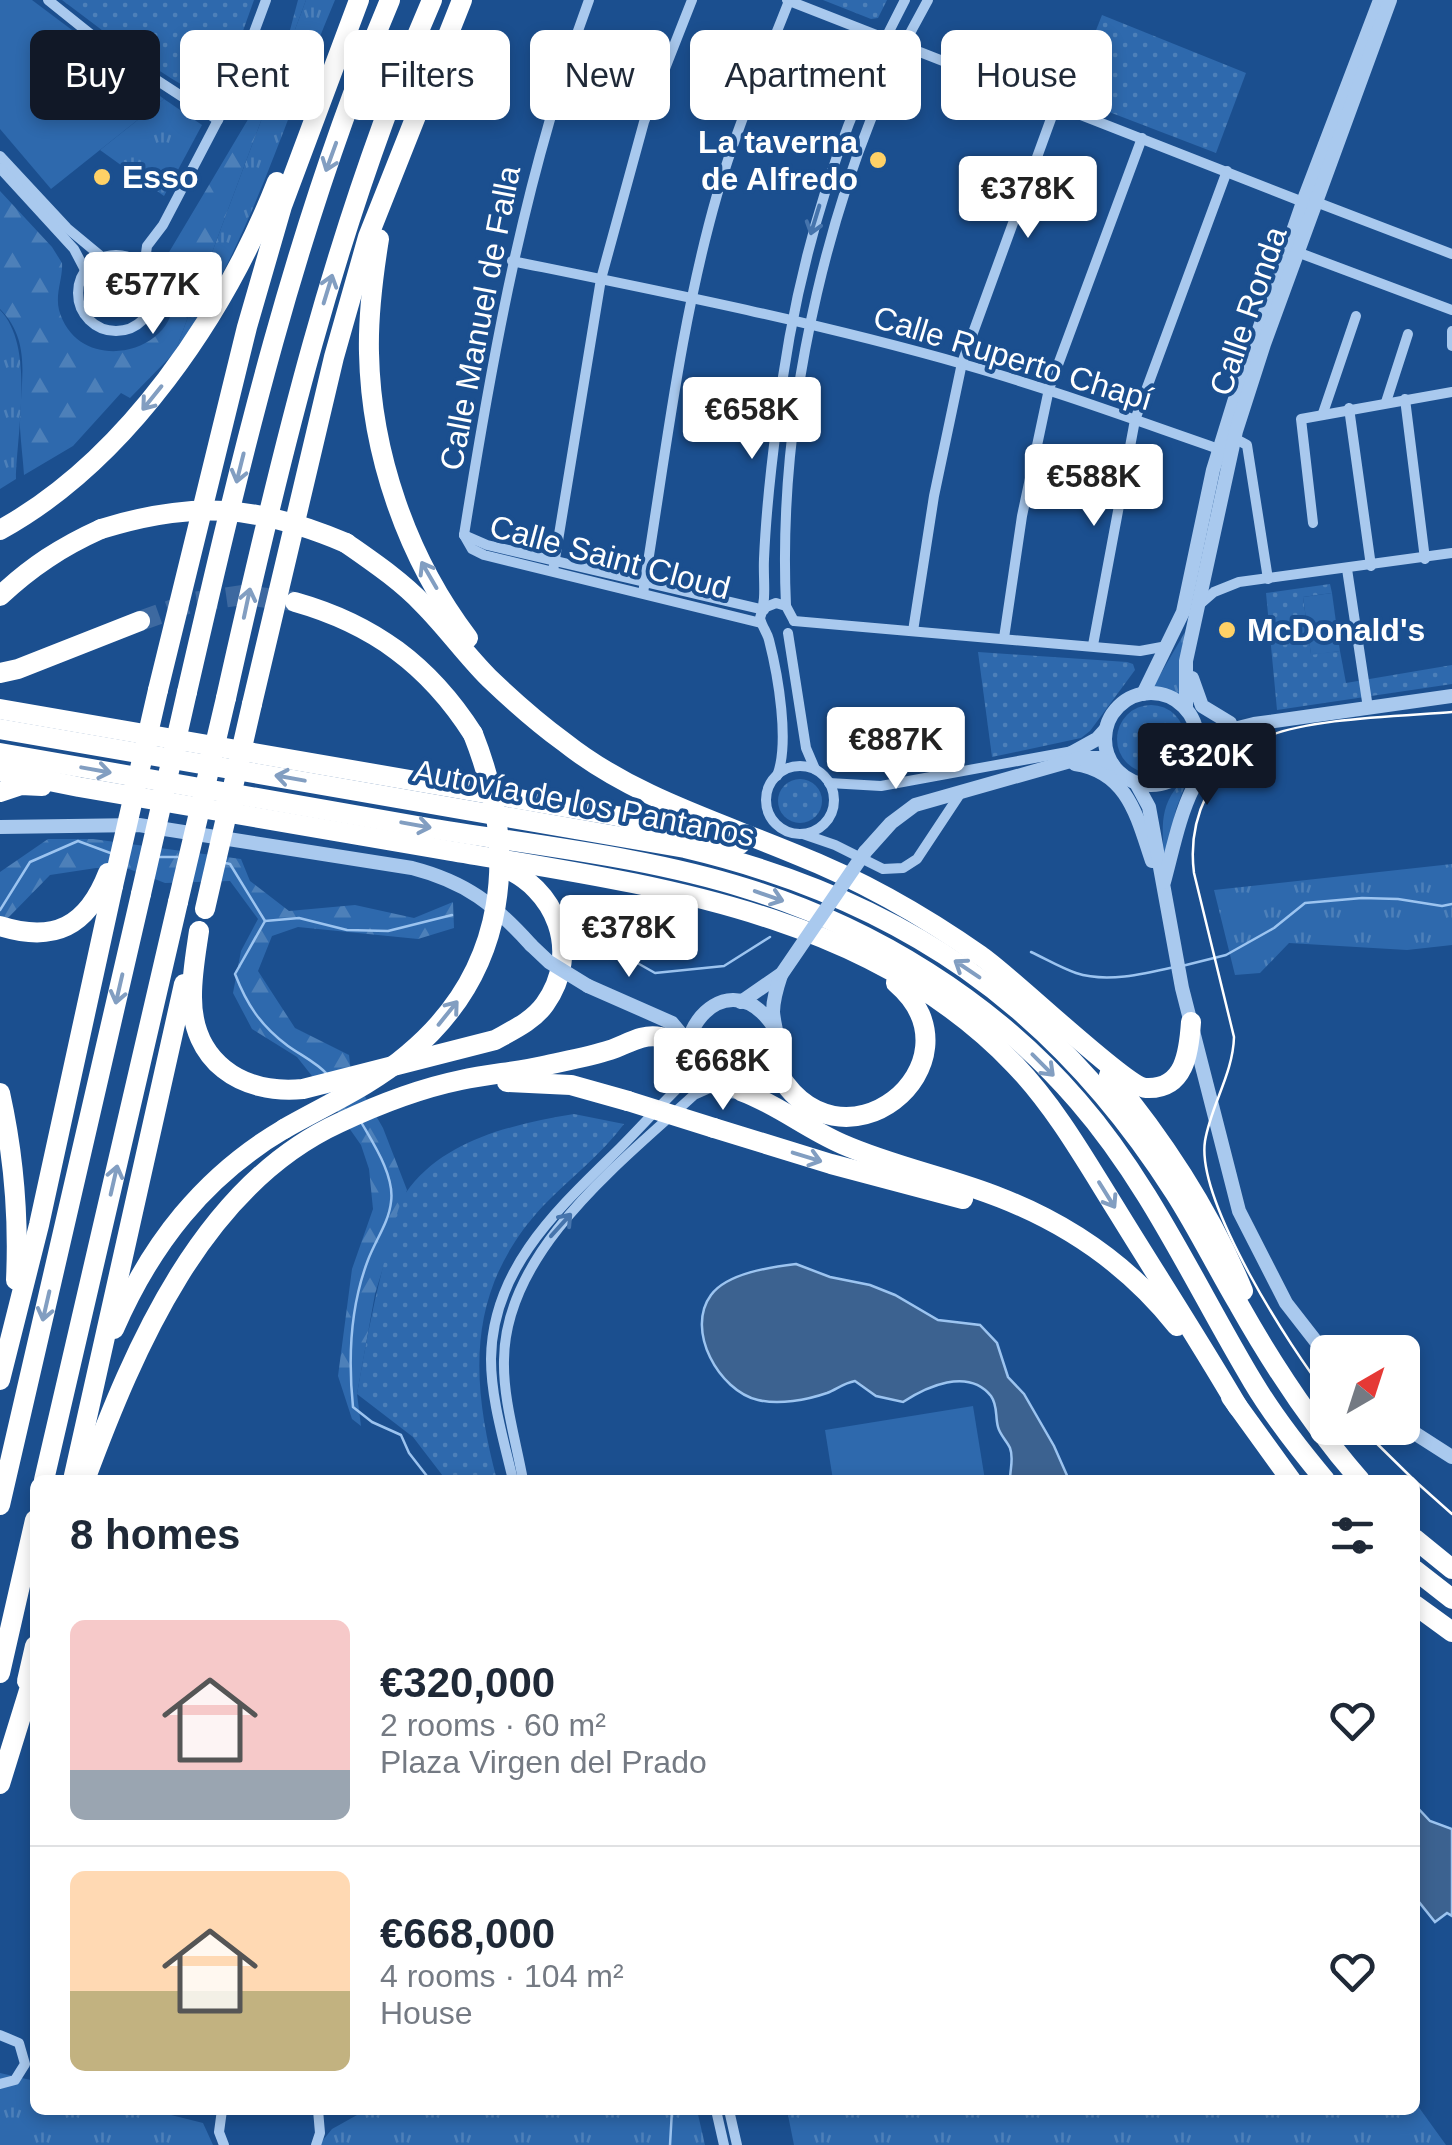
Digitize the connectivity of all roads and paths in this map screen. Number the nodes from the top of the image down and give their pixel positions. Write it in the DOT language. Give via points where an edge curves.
graph roads {
  1 [pos="48,0"];
  2 [pos="266,0"];
  3 [pos="355,0"];
  4 [pos="390,0"];
  5 [pos="432,0"];
  6 [pos="462,0"];
  7 [pos="589,0"];
  8 [pos="692,0"];
  9 [pos="905,0"];
  10 [pos="928,0"];
  11 [pos="1364,0"];
  12 [pos="1390,0"];
  13 [pos="788,1"];
  14 [pos="1378,7"];
  15 [pos="255,30"];
  16 [pos="864,30"];
  17 [pos="889,30"];
  18 [pos="912,30"];
  19 [pos="180,95"];
  20 [pos="218,120"];
  21 [pos="852,120"];
  22 [pos="874,120"];
  23 [pos="1051,120"];
  24 [pos="1095,120"];
  25 [pos="1142,138"];
  26 [pos="402,144"];
  27 [pos="0,156"];
  28 [pos="1326,157"];
  29 [pos="0,168"];
  30 [pos="1227,171"];
  31 [pos="1310,202"];
  32 [pos="147,246"];
  33 [pos="1297,252"];
  34 [pos="1452,254"];
  35 [pos="124,256"];
  36 [pos="102,257"];
  37 [pos="512,261"];
  38 [pos="144,268"];
  39 [pos="85,270"];
  40 [pos="601,279"];
  41 [pos="692,298"];
  42 [pos="1452,310"];
  43 [pos="1356,316"];
  44 [pos="791,320"];
  45 [pos="810,325"];
  46 [pos="1452,332"];
  47 [pos="1408,334"];
  48 [pos="1452,346"];
  49 [pos="962,364"];
  50 [pos="1048,389"];
  51 [pos="1452,392"];
  52 [pos="1405,399"];
  53 [pos="1386,402"];
  54 [pos="1349,408"];
  55 [pos="1323,413"];
  56 [pos="1135,420"];
  57 [pos="1234,438"];
  58 [pos="1219,449"];
  59 [pos="1313,523"];
  60 [pos="0,530"];
  61 [pos="464,534"];
  62 [pos="1452,552"];
  63 [pos="1425,558"];
  64 [pos="554,566"];
  65 [pos="1371,566"];
  66 [pos="1206,568"];
  67 [pos="1347,569"];
  68 [pos="1268,579"];
  69 [pos="1224,580"];
  70 [pos="1239,582"];
  71 [pos="644,587"];
  72 [pos="0,596"];
  73 [pos="1200,598"];
  74 [pos="295,602"];
  75 [pos="786,606"];
  76 [pos="765,609"];
  77 [pos="140,621"];
  78 [pos="794,621"];
  79 [pos="761,623"];
  80 [pos="913,631"];
  81 [pos="788,633"];
  82 [pos="768,634"];
  83 [pos="1004,638"];
  84 [pos="1190,644"];
  85 [pos="1093,645"];
  86 [pos="1167,646"];
  87 [pos="1140,651"];
  88 [pos="1158,666"];
  89 [pos="0,672"];
  90 [pos="158,690"];
  91 [pos="1143,694"];
  92 [pos="1452,696"];
  93 [pos="1368,708"];
  94 [pos="0,709"];
  95 [pos="526,710"];
  96 [pos="1189,713"];
  97 [pos="1230,723"];
  98 [pos="1254,724"];
  99 [pos="0,728"];
  100 [pos="1106,729"];
  101 [pos="1197,746"];
  102 [pos="1078,750"];
  103 [pos="0,753"];
  104 [pos="1066,763"];
  105 [pos="1112,764"];
  106 [pos="1041,768"];
  107 [pos="0,770"];
  108 [pos="816,770"];
  109 [pos="777,776"];
  110 [pos="1172,780"];
  111 [pos="1136,782"];
  112 [pos="830,783"];
  113 [pos="79,787"];
  114 [pos="964,790"];
  115 [pos="0,792"];
  116 [pos="0,827"];
  117 [pos="1154,829"];
  118 [pos="802,834"];
  119 [pos="470,854"];
  120 [pos="856,883"];
  121 [pos="1162,890"];
  122 [pos="0,926"];
  123 [pos="199,931"];
  124 [pos="867,960"];
  125 [pos="781,975"];
  126 [pos="740,1002"];
  127 [pos="654,1014"];
  128 [pos="700,1015"];
  129 [pos="1191,1022"];
  130 [pos="775,1029"];
  131 [pos="1072,1032"];
  132 [pos="688,1052"];
  133 [pos="774,1066"];
  134 [pos="712,1087"];
  135 [pos="431,1090"];
  136 [pos="741,1092"];
  137 [pos="0,1093"];
  138 [pos="1100,1252"];
  139 [pos="1311,1335"];
  140 [pos="1264,1349"];
  141 [pos="0,1377"];
  142 [pos="96,1381"];
  143 [pos="1238,1408"];
  144 [pos="1420,1437"];
  145 [pos="1452,1458"];
  146 [pos="45,1475"];
  147 [pos="74,1475"];
  148 [pos="87,1475"];
  149 [pos="512,1475"];
  150 [pos="523,1475"];
  151 [pos="1287,1475"];
  152 [pos="1320,1475"];
  153 [pos="1356,1475"];
  154 [pos="0,1505"];
  155 [pos="30,1542"];
  156 [pos="1420,1543"];
  157 [pos="1452,1569"];
  158 [pos="1420,1574"];
  159 [pos="1452,1600"];
  160 [pos="1420,1610"];
  161 [pos="1452,1632"];
  162 [pos="30,1668"];
  163 [pos="0,1673"];
  164 [pos="30,1686"];
  165 [pos="18,1722"];
  166 [pos="0,1784"];
  167 [pos="0,2035"];
  168 [pos="30,2065"];
  169 [pos="0,2084"];
  170 [pos="222,2115"];
  171 [pos="322,2115"];
  172 [pos="717,2115"];
  173 [pos="730,2115"];
  174 [pos="224,2145"];
  175 [pos="316,2145"];
  176 [pos="724,2145"];
  177 [pos="736,2145"];
  1 -- 19 [label="street"];
  2 -- 15 [label="street"];
  3 -- 60 [label="highway, one-way" via="269,202 178,364 142,411 67,482"];
  3 -- 90 [label="highway" via="247,327"];
  4 -- 154 [label="highway, one-way, bridge" via="308,218 273,335"];
  146 -- 5 [label="highway, one-way, bridge" via="310,349 370,154"];
  6 -- 26 [label="highway"];
  7 -- 37 [label="street, Calle Manuel de Falla" via="546,123"];
  8 -- 40 [label="street" via="644,122"];
  9 -- 17 [label="street"];
  10 -- 18 [label="street"];
  11 -- 14 [label="street"];
  12 -- 28 [label="street, Calle Ronda"];
  13 -- 16 [label="street"];
  13 -- 41 [label="street" via="731,150"];
  14 -- 28 [label="street, Calle Ronda"];
  20 -- 32 [label="street"];
  21 -- 44 [label="street, one-way" via="812,230"];
  22 -- 45 [label="street" via="848,182"];
  23 -- 49 [label="street"];
  24 -- 25 [label="street"];
  25 -- 30 [label="street"];
  25 -- 50 [label="street"];
  95 -- 26 [label="highway, one-way" via="457,623 421,562 396,502 375,414 368,352 372,292"];
  26 -- 123 [label="highway, bridge" via="334,356"];
  27 -- 36 [label="street"];
  28 -- 31 [label="street, Calle Ronda"];
  29 -- 39 [label="street"];
  30 -- 31 [label="street"];
  30 -- 56 [label="street"];
  31 -- 33 [label="street, Calle Ronda"];
  31 -- 34 [label="street"];
  31 -- 58 [label="street, Calle Ronda"];
  32 -- 35 [label="street"];
  32 -- 38 [label="street"];
  33 -- 42 [label="street"];
  33 -- 57 [label="street, Calle Ronda"];
  35 -- 36 [label="street"];
  35 -- 38 [label="street"];
  36 -- 39 [label="street"];
  37 -- 40 [label="street, Calle Ruperto Chapí"];
  37 -- 61 [label="street, Calle Manuel de Falla"];
  38 -- 39 [label="street" via="153,284 150,310 119,331 85,315 78,290"];
  40 -- 41 [label="street, Calle Ruperto Chapí"];
  40 -- 64 [label="street"];
  41 -- 44 [label="street, Calle Ruperto Chapí"];
  41 -- 71 [label="street"];
  43 -- 55 [label="street"];
  44 -- 45 [label="street, Calle Ruperto Chapí"];
  44 -- 76 [label="street" via="772,464"];
  45 -- 49 [label="street, Calle Ruperto Chapí"];
  45 -- 75 [label="street" via="791,466"];
  46 -- 48 [label="street"];
  47 -- 53 [label="street"];
  49 -- 50 [label="street, Calle Ruperto Chapí"];
  49 -- 80 [label="street"];
  50 -- 56 [label="street, Calle Ruperto Chapí"];
  50 -- 83 [label="street"];
  51 -- 52 [label="street"];
  52 -- 53 [label="street"];
  52 -- 63 [label="street"];
  53 -- 54 [label="street"];
  54 -- 55 [label="street"];
  54 -- 65 [label="street"];
  55 -- 59 [label="street" via="1300,422"];
  56 -- 58 [label="street, Calle Ruperto Chapí"];
  56 -- 85 [label="street"];
  57 -- 66 [label="street, Calle Ronda"];
  57 -- 68 [label="street" via="1246,444"];
  58 -- 86 [label="street, Calle Ronda" via="1189,591"];
  61 -- 64 [label="street, Calle Saint Cloud" via="472,550 484,555"];
  62 -- 63 [label="street"];
  63 -- 65 [label="street"];
  64 -- 71 [label="street, Calle Saint Cloud"];
  65 -- 67 [label="street"];
  66 -- 69 [label="street"];
  66 -- 73 [label="street, Calle Ronda"];
  67 -- 68 [label="street"];
  67 -- 93 [label="street"];
  68 -- 70 [label="street"];
  69 -- 70 [label="street"];
  69 -- 73 [label="street" via="1209,584"];
  70 -- 73 [label="street"];
  71 -- 76 [label="street, Calle Saint Cloud"];
  71 -- 79 [label="street, Calle Saint Cloud"];
  72 -- 95 [label="highway, bridge" via="62,546 100,530 163,512 258,514 346,543 386,571"];
  73 -- 84 [label="street, Calle Ronda"];
  142 -- 74 [label="highway, one-way, bridge" via="132,1291 183,1211 239,1158 409,1054 455,1005 480,960 496,910 501,849 491,784 455,706 411,658 356,623"];
  75 -- 76 [label="street"];
  75 -- 78 [label="street"];
  76 -- 79 [label="street"];
  77 -- 89 [label="highway"];
  78 -- 80 [label="street"];
  78 -- 81 [label="street"];
  79 -- 82 [label="street"];
  80 -- 83 [label="street"];
  81 -- 82 [label="street"];
  81 -- 108 [label="street" via="806,748"];
  82 -- 109 [label="street" via="784,744"];
  83 -- 85 [label="street"];
  84 -- 96 [label="street, Calle Ronda"];
  84 -- 97 [label="street" via="1198,699"];
  85 -- 87 [label="street"];
  86 -- 87 [label="street"];
  86 -- 88 [label="street, Calle Ronda"];
  87 -- 88 [label="street"];
  88 -- 91 [label="street, Calle Ronda"];
  90 -- 122 [label="highway, bridge" via="96,898 70,925 46,934"];
  90 -- 141 [label="highway, bridge"];
  91 -- 96 [label="street" via="1166,696"];
  91 -- 100 [label="street" via="1124,702"];
  92 -- 93 [label="street"];
  93 -- 98 [label="street"];
  94 -- 120 [label="highway" via="616,816 735,842"];
  95 -- 120 [label="highway" via="609,774"];
  96 -- 97 [label="street"];
  96 -- 101 [label="street"];
  97 -- 98 [label="street"];
  98 -- 101 [label="street" via="1214,734"];
  98 -- 121 [label="street" via="1222,746 1194,782"];
  140 -- 99 [label="highway, Autovía de los Pantanos, one-way" via="1177,1197 1093,1082 990,984 875,914 749,863 685,848"];
  100 -- 102 [label="street"];
  100 -- 105 [label="street"];
  101 -- 110 [label="street" via="1189,766"];
  102 -- 106 [label="street"];
  102 -- 112 [label="street" via="881,786"];
  103 -- 152 [label="highway, Autovía de los Pantanos, one-way" via="684,873 800,906 866,936 974,1004 1076,1098 1156,1210 1255,1385"];
  104 -- 105 [label="street" via="1090,757"];
  104 -- 106 [label="street"];
  104 -- 121 [label="street" via="1101,771 1127,794"];
  105 -- 111 [label="street"];
  106 -- 114 [label="street"];
  107 -- 113 [label="highway"];
  108 -- 109 [label="street" via="792,767"];
  108 -- 112 [label="street"];
  109 -- 118 [label="street" via="766,800 771,818"];
  110 -- 111 [label="street"];
  110 -- 117 [label="street" via="1157,804"];
  111 -- 117 [label="street"];
  112 -- 118 [label="street" via="830,816"];
  113 -- 115 [label="highway"];
  113 -- 119 [label="highway"];
  114 -- 118 [label="street" via="917,859 903,868 883,869"];
  114 -- 125 [label="street, bridge" via="902,813 864,852"];
  116 -- 127 [label="street, bridge" via="139,825 443,876 498,911 549,962"];
  117 -- 121 [label="street"];
  119 -- 123 [label="highway, bridge" via="518,872 539,889 554,910 564,954 558,984 543,1008 495,1040 303,1089 251,1086 206,1048 193,1014"];
  119 -- 124 [label="highway" via="708,899 796,927"];
  120 -- 131 [label="highway" via="973,950"];
  121 -- 129 [label="street"];
  123 -- 142 [label="highway"];
  124 -- 133 [label="highway" via="901,986 926,1029 910,1086 879,1112 846,1118 802,1102"];
  124 -- 143 [label="highway, one-way" via="972,1025 1015,1065 1058,1117"];
  125 -- 126 [label="street"];
  125 -- 130 [label="street"];
  126 -- 128 [label="street" via="726,1001"];
  126 -- 130 [label="street" via="767,1016"];
  127 -- 128 [label="street"];
  127 -- 132 [label="street" via="680,1030"];
  128 -- 132 [label="street"];
  129 -- 131 [label="highway" via="1182,1072 1148,1088 1126,1079"];
  129 -- 139 [label="street" via="1239,1211 1286,1304"];
  130 -- 133 [label="street"];
  131 -- 140 [label="highway" via="1192,1187 1231,1261"];
  132 -- 134 [label="street" via="696,1073"];
  132 -- 135 [label="highway" via="657,1036 641,1038"];
  132 -- 149 [label="street" via="685,1082 554,1212 512,1273 491,1358"];
  133 -- 136 [label="street"];
  134 -- 136 [label="street"];
  150 -- 134 [label="street, one-way" via="504,1360 522,1280 564,1221 694,1095"];
  135 -- 138 [label="highway, one-way, bridge" via="527,1081 571,1085 1017,1214"];
  135 -- 148 [label="highway" via="314,1136 244,1192 160,1310"];
  136 -- 138 [label="highway" via="838,1143 1050,1218"];
  137 -- 141 [label="highway" via="19,1219"];
  138 -- 143 [label="highway" via="1164,1310"];
  140 -- 153 [label="highway, Autovía de los Pantanos"];
  142 -- 147 [label="highway"];
  143 -- 151 [label="highway"];
  144 -- 145 [label="street"];
  155 -- 163 [label="highway"];
  156 -- 157 [label="highway"];
  158 -- 159 [label="highway"];
  160 -- 161 [label="highway"];
  162 -- 165 [label="highway"];
  164 -- 165 [label="highway"];
  165 -- 166 [label="highway"];
  167 -- 168 [label="street" via="19,2043"];
  168 -- 169 [label="street"];
  170 -- 174 [label="street"];
  171 -- 175 [label="street"];
  172 -- 176 [label="street"];
  173 -- 177 [label="street"];
}
